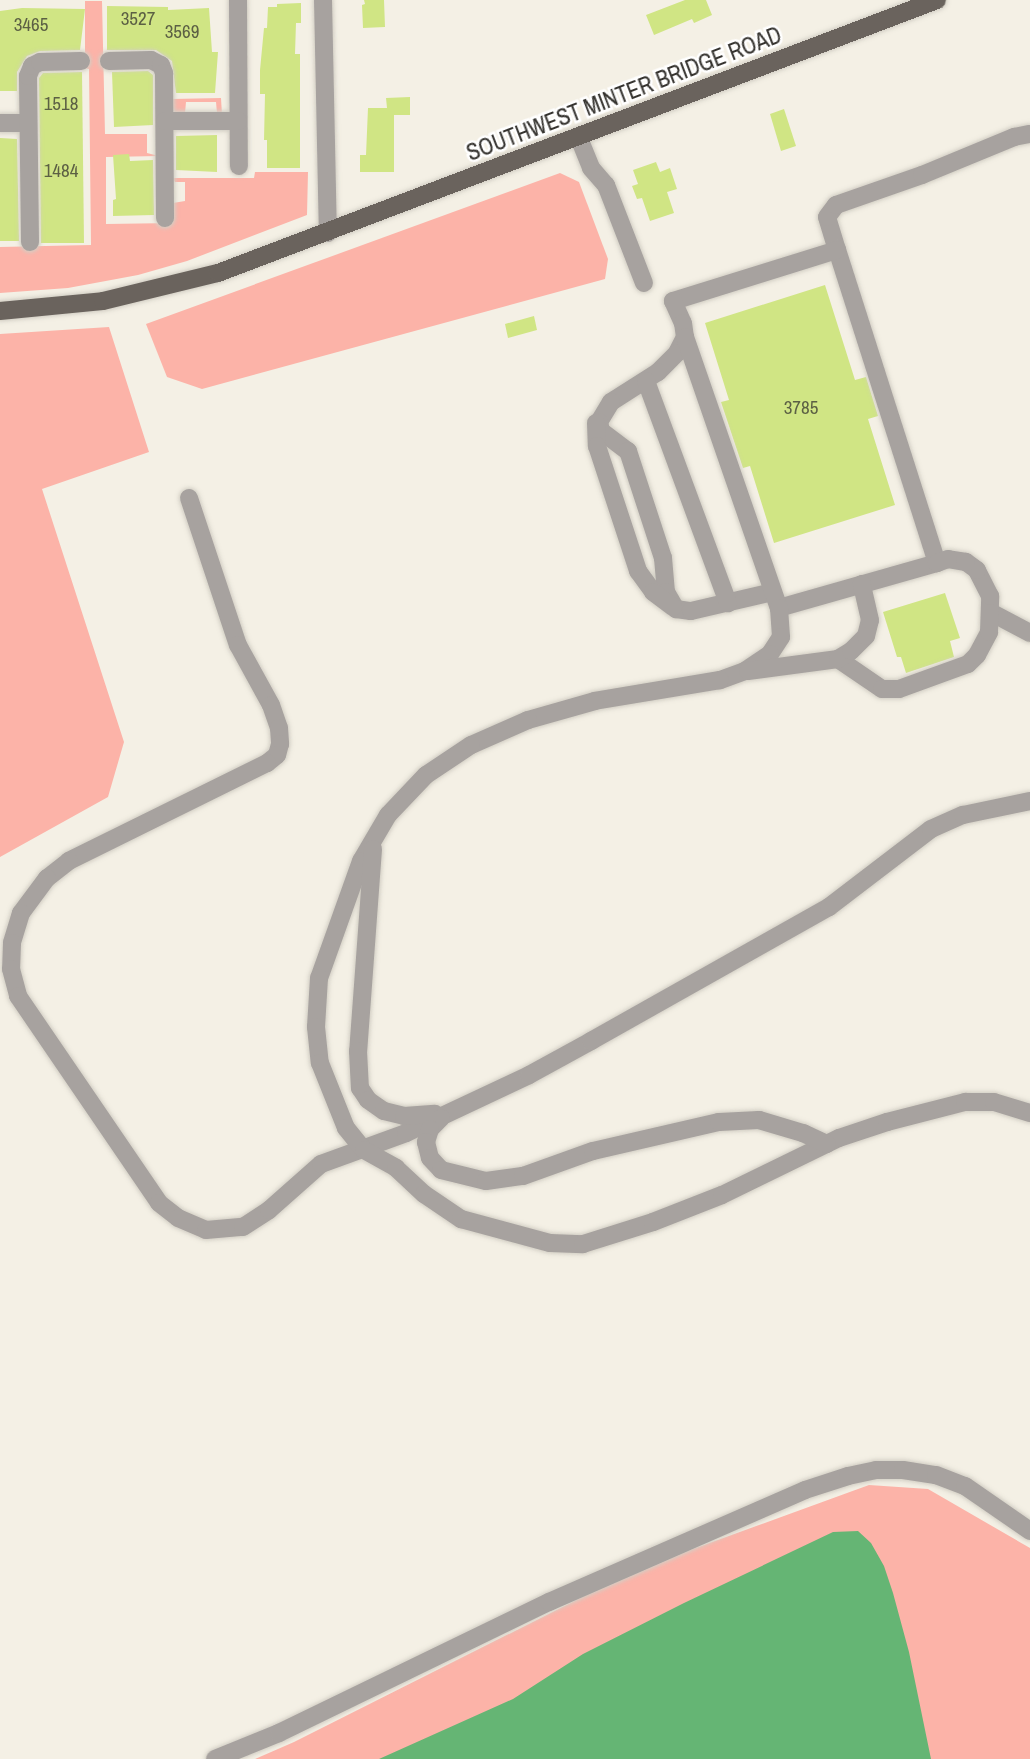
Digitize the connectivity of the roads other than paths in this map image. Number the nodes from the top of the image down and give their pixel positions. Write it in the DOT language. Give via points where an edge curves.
graph roads {
  1 [pos="238,0"];
  2 [pos="323,0"];
  3 [pos="937,0"];
  4 [pos="81,61"];
  5 [pos="109,61"];
  6 [pos="166,121"];
  7 [pos="238,121"];
  8 [pos="0,123"];
  9 [pos="28,123"];
  10 [pos="1030,135"];
  11 [pos="579,138"];
  12 [pos="239,166"];
  13 [pos="165,218"];
  14 [pos="328,233"];
  15 [pos="30,242"];
  16 [pos="837,250"];
  17 [pos="644,283"];
  18 [pos="0,311"];
  19 [pos="685,337"];
  20 [pos="646,381"];
  21 [pos="603,411"];
  22 [pos="189,498"];
  23 [pos="937,563"];
  24 [pos="862,584"];
  25 [pos="776,600"];
  26 [pos="728,603"];
  27 [pos="676,609"];
  28 [pos="992,612"];
  29 [pos="1030,633"];
  30 [pos="838,659"];
  31 [pos="745,671"];
  32 [pos="1030,801"];
  33 [pos="379,832"];
  34 [pos="12,947"];
  35 [pos="0,965"];
  36 [pos="0,980"];
  37 [pos="18,996"];
  38 [pos="449,1111"];
  39 [pos="1030,1113"];
  40 [pos="827,1144"];
  41 [pos="363,1150"];
  42 [pos="1030,1531"];
  43 [pos="215,1759"];
  1 -- 7 [label="street"];
  2 -- 14 [label="street"];
  3 -- 11 [label="main road, SOUTHWEST MINTER BRIDGE ROAD"];
  4 -- 9 [label="street" via="32,66"];
  5 -- 6 [label="street" via="151,60 161,65"];
  6 -- 7 [label="street"];
  6 -- 13 [label="street"];
  7 -- 12 [label="street"];
  8 -- 9 [label="street"];
  9 -- 15 [label="street"];
  10 -- 16 [label="street" via="1014,137 836,205 827,217"];
  11 -- 14 [label="main road, SOUTHWEST MINTER BRIDGE ROAD"];
  11 -- 17 [label="street" via="591,168 606,185"];
  14 -- 18 [label="main road, SOUTHWEST MINTER BRIDGE ROAD" via="218,273 132,295"];
  16 -- 19 [label="street" via="673,302"];
  16 -- 23 [label="street"];
  19 -- 20 [label="street" via="677,353"];
  19 -- 25 [label="street"];
  20 -- 21 [label="street"];
  20 -- 26 [label="street"];
  21 -- 27 [label="street" via="601,431 628,451 634,466 663,558 666,592"];
  21 -- 27 [label="street" via="595,429 597,446 638,571 653,592"];
  22 -- 34 [label="street" via="237,645 275,717 281,744 277,755 69,861 47,878 21,913"];
  23 -- 24 [label="street"];
  23 -- 28 [label="street" via="957,560 977,570"];
  24 -- 25 [label="street"];
  24 -- 30 [label="street" via="870,620 866,636"];
  25 -- 26 [label="street"];
  25 -- 31 [label="street" via="780,637 770,654"];
  26 -- 27 [label="street" via="691,611"];
  28 -- 29 [label="street"];
  28 -- 30 [label="street" via="989,632 968,664 899,689 882,689"];
  30 -- 31 [label="street"];
  31 -- 33 [label="street" via="720,680 595,701 528,720 471,745 426,775 388,815"];
  32 -- 38 [label="street" via="963,815 931,829 829,907 529,1074"];
  33 -- 38 [label="street" via="370,873 357,1071 360,1088 384,1111 404,1116"];
  33 -- 41 [label="street" via="361,861 335,928 319,978 316,1027 320,1063 331,1096"];
  34 -- 35 [label="street"];
  34 -- 37 [label="street" via="11,969"];
  36 -- 37 [label="street"];
  37 -- 41 [label="street" via="159,1203 178,1218 206,1230 243,1227 270,1210 321,1164"];
  38 -- 40 [label="street" via="430,1129 426,1142 430,1158 441,1170 486,1181 523,1176 593,1151 719,1122 759,1120"];
  38 -- 41 [label="street"];
  39 -- 40 [label="street" via="994,1102 965,1102 887,1122"];
  40 -- 41 [label="street" via="722,1195 583,1244 550,1243 461,1219 396,1168"];
  42 -- 43 [label="street" via="965,1486 936,1475 903,1469 848,1476 805,1490 549,1602"];
}
